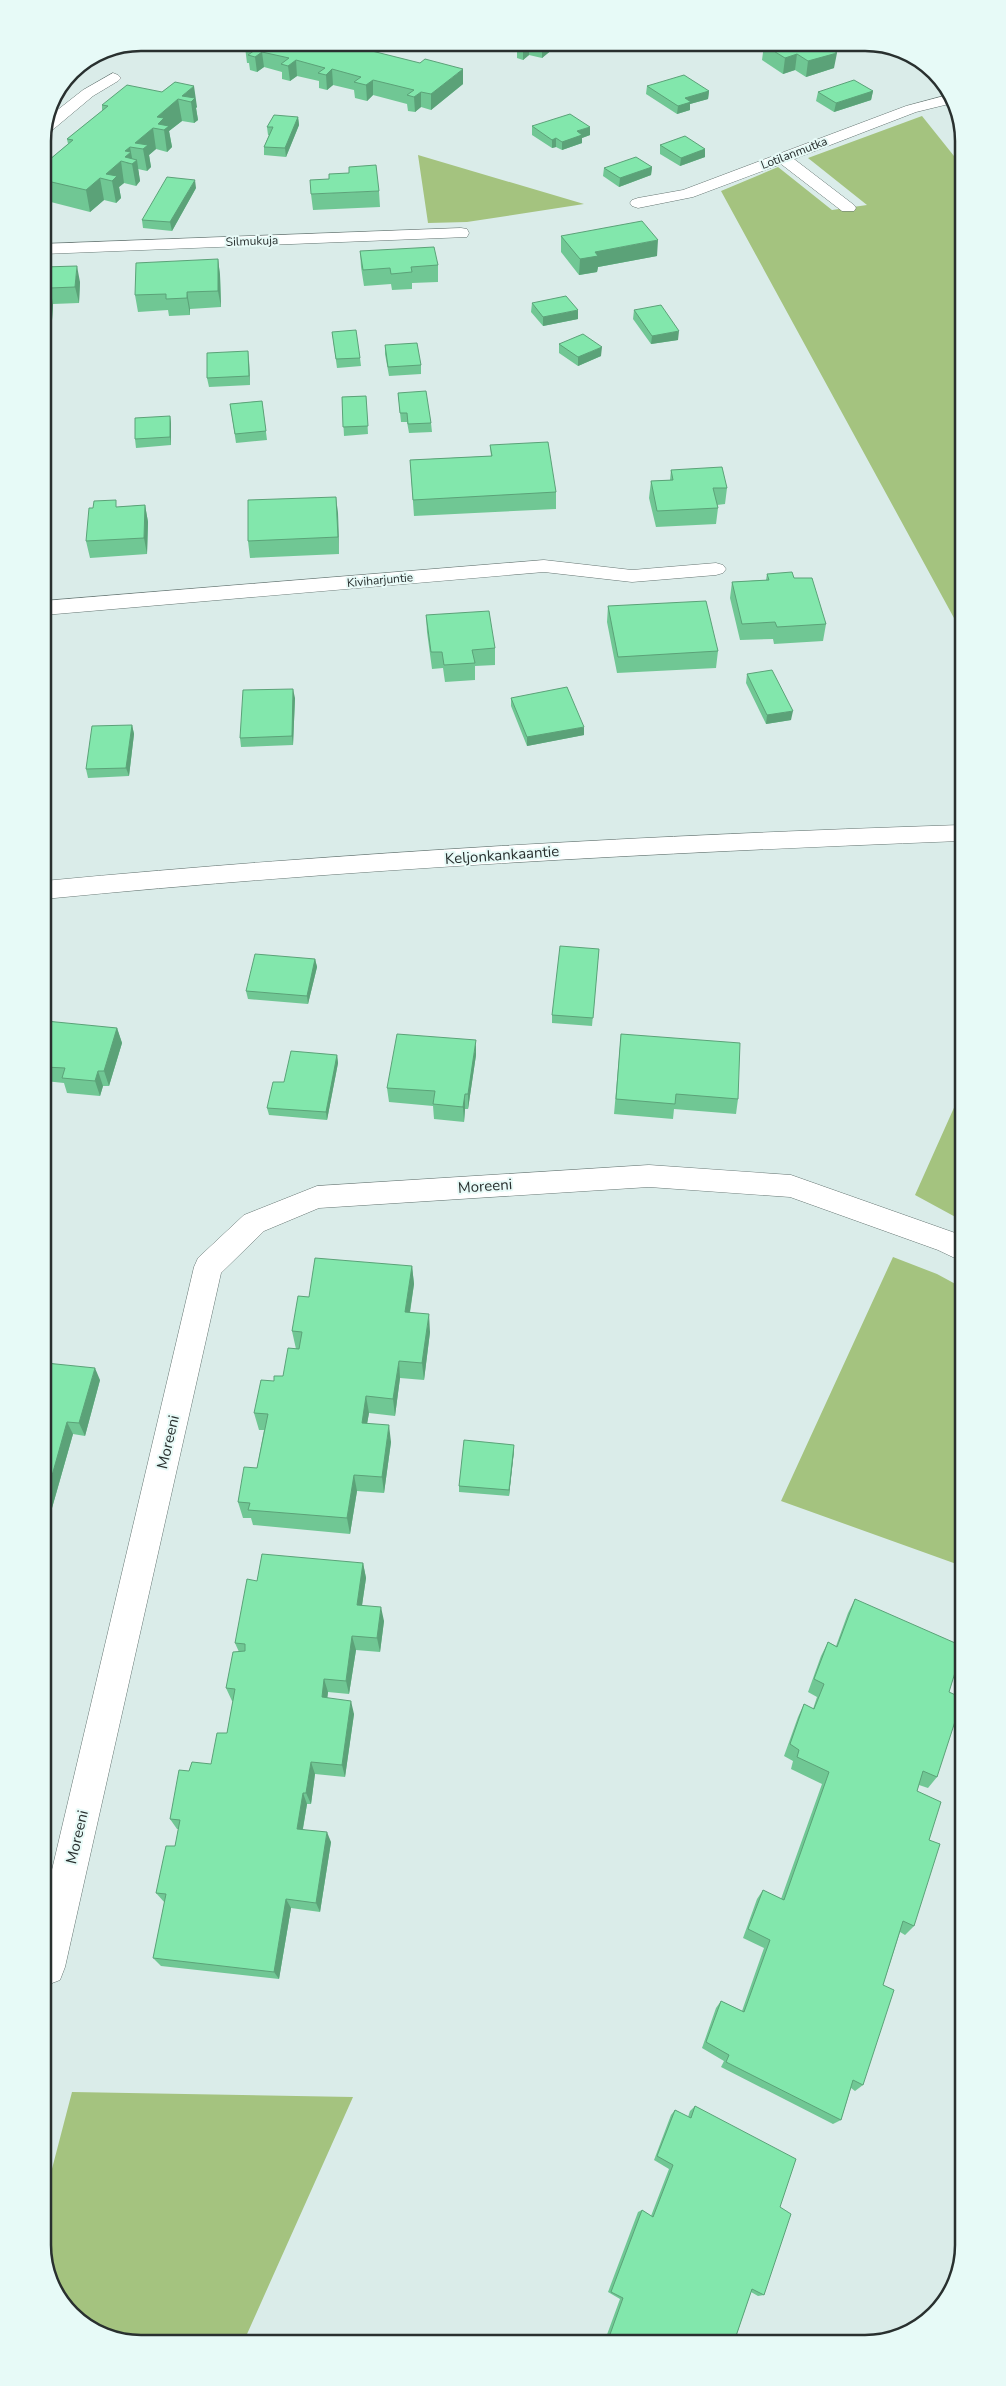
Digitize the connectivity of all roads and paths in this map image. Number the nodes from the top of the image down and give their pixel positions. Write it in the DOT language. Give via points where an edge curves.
graph roads {
  1 [pos="113,78"];
  2 [pos="944,100"];
  3 [pos="54,121"];
  4 [pos="782,158"];
  5 [pos="638,203"];
  6 [pos="848,208"];
  7 [pos="461,233"];
  8 [pos="51,249"];
  9 [pos="716,569"];
  10 [pos="51,607"];
  11 [pos="955,833"];
  12 [pos="51,889"];
  13 [pos="955,1246"];
  14 [pos="51,1950"];
  1 -- 3 [label="street" via="88,93"];
  2 -- 4 [label="street, Lotilanmutka" via="911,109"];
  4 -- 5 [label="street, Lotilanmutka" via="688,194"];
  4 -- 6 [label="street"];
  7 -- 8 [label="street, Silmukuja"];
  9 -- 10 [label="street, Kiviharjuntie" via="632,576 544,566"];
  11 -- 12 [label="street, Keljonkankaantie" via="542,852 194,875"];
  13 -- 14 [label="street, Moreeni" via="791,1186 649,1176 317,1197 254,1223 208,1267"];
}
